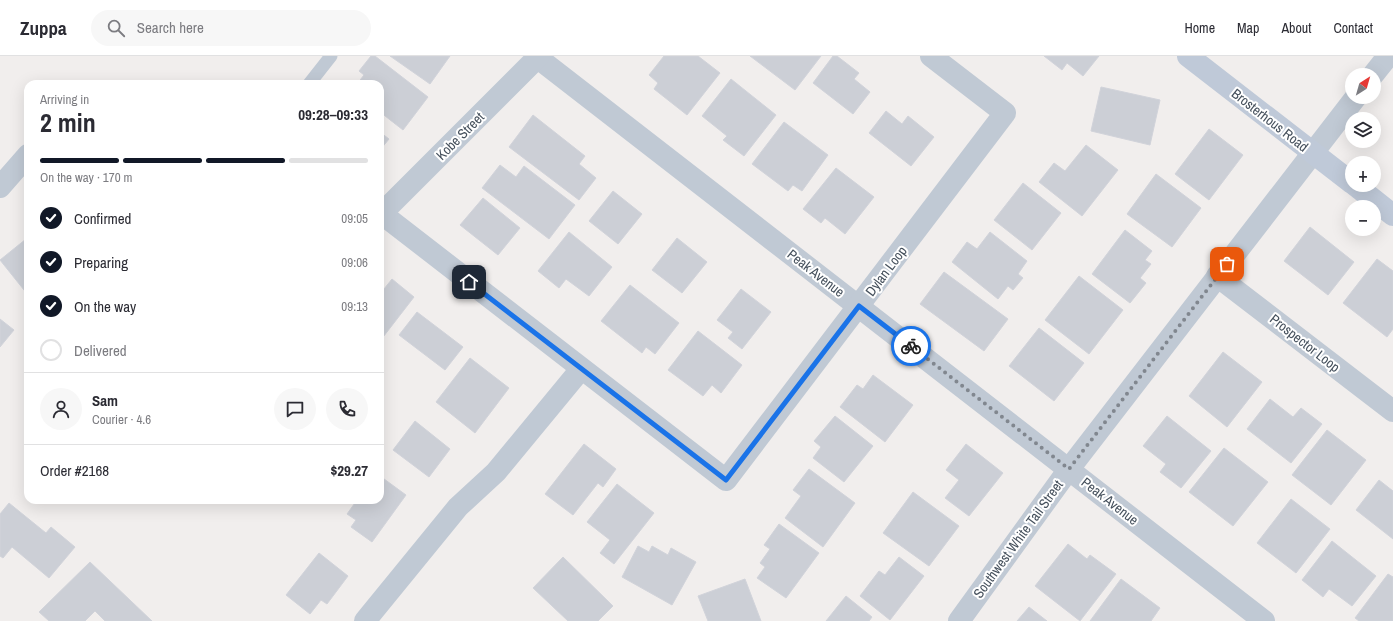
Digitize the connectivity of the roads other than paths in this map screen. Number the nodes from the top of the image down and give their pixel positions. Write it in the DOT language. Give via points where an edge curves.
graph roads {
  1 [pos="331,56"];
  2 [pos="931,56"];
  3 [pos="1188,56"];
  4 [pos="1388,56"];
  5 [pos="539,57"];
  6 [pos="1379,68"];
  7 [pos="312,80"];
  8 [pos="1351,104"];
  9 [pos="1313,153"];
  10 [pos="24,160"];
  11 [pos="1345,178"];
  12 [pos="0,187"];
  13 [pos="1363,192"];
  14 [pos="384,212"];
  15 [pos="1393,215"];
  16 [pos="384,217"];
  17 [pos="1217,276"];
  18 [pos="859,306"];
  19 [pos="581,368"];
  20 [pos="1393,411"];
  21 [pos="1069,469"];
  22 [pos="365,621"];
  23 [pos="959,621"];
  24 [pos="1264,621"];
  1 -- 7 [label="lane"];
  2 -- 18 [label="street, Dylan Loop" via="1005,113"];
  3 -- 9 [label="street, Brosterhous Road"];
  4 -- 6 [label="street"];
  5 -- 14 [label="street, Kobe Street"];
  5 -- 18 [label="street, Peak Avenue"];
  8 -- 9 [label="street, Southwest White Tail Street"];
  9 -- 11 [label="street, Brosterhous Road"];
  9 -- 17 [label="street, Southwest White Tail Street"];
  10 -- 12 [label="street"];
  13 -- 15 [label="street"];
  16 -- 19 [label="street, Dylan Loop"];
  17 -- 20 [label="street, Prospector Loop"];
  17 -- 21 [label="street, Southwest White Tail Street"];
  18 -- 19 [label="street, Dylan Loop" via="726,480"];
  18 -- 21 [label="street, Peak Avenue"];
  19 -- 22 [label="street" via="496,472 458,507"];
  21 -- 23 [label="street, Southwest White Tail Street"];
  21 -- 24 [label="street, Peak Avenue"];
}
